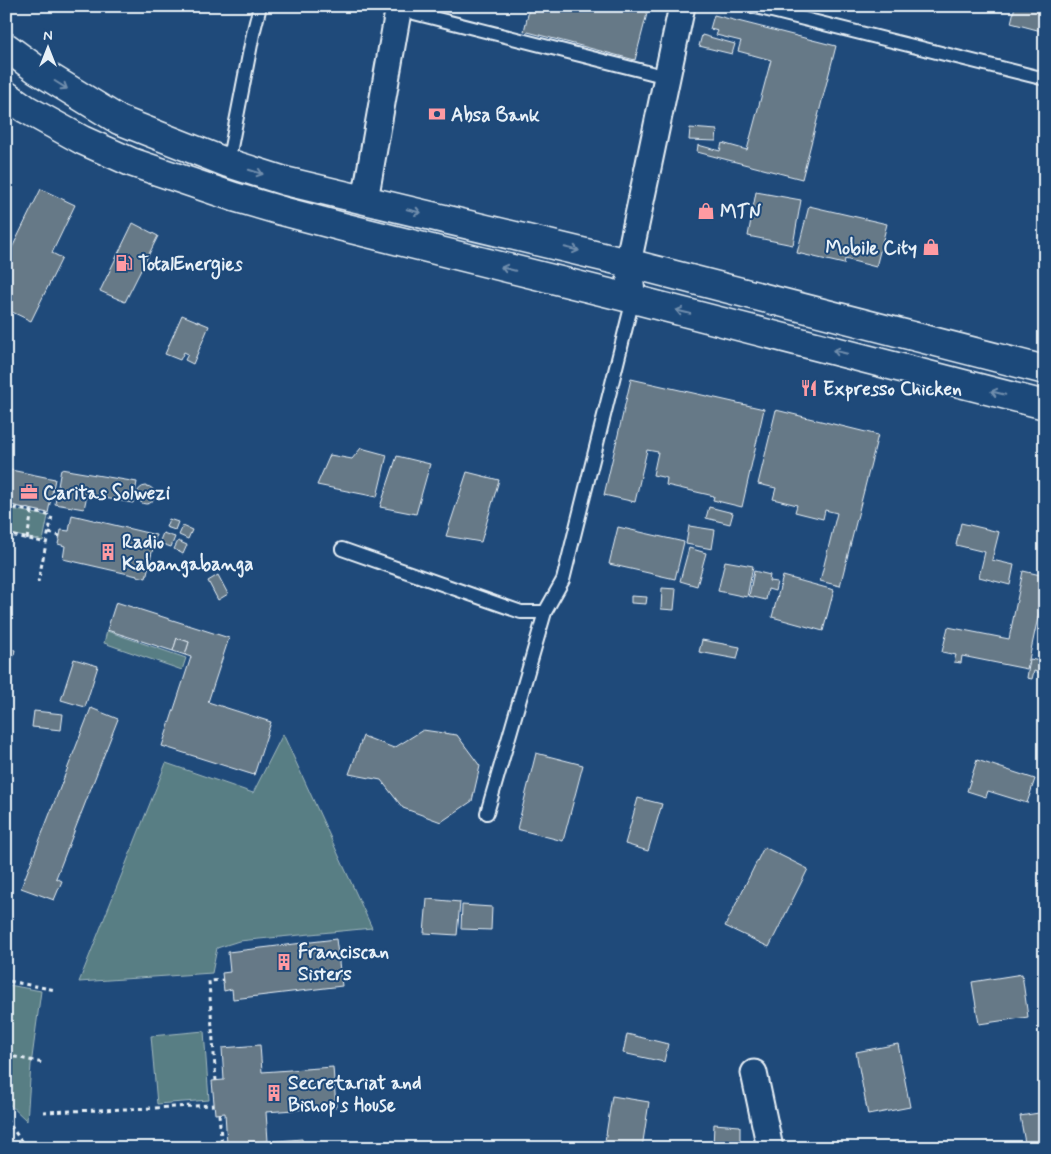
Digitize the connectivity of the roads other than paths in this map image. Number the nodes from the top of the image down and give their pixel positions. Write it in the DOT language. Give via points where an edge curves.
graph roads {
  1 [pos="260,6"];
  2 [pos="682,6"];
  3 [pos="752,6"];
  4 [pos="399,8"];
  5 [pos="6,47"];
  6 [pos="667,77"];
  7 [pos="1045,79"];
  8 [pos="6,94"];
  9 [pos="228,163"];
  10 [pos="366,200"];
  11 [pos="628,263"];
  12 [pos="633,299"];
  13 [pos="1045,370"];
  14 [pos="1045,405"];
  15 [pos="342,549"];
  16 [pos="546,612"];
  17 [pos="487,813"];
  18 [pos="754,1073"];
  19 [pos="770,1148"];
  1 -- 9 [label="lane"];
  2 -- 6 [label="street"];
  3 -- 7 [label="lane"];
  4 -- 6 [label="lane"];
  4 -- 10 [label="street"];
  5 -- 9 [label="highway, one-way" via="119,120"];
  6 -- 11 [label="street"];
  12 -- 8 [label="highway, one-way" via="234,197 131,162 91,144 26,109"];
  9 -- 10 [label="highway, one-way" via="285,181"];
  10 -- 11 [label="highway, one-way"];
  11 -- 12 [label="street"];
  11 -- 13 [label="highway"];
  14 -- 12 [label="highway, one-way"];
  12 -- 16 [label="lane" via="563,580"];
  15 -- 16 [label="lane" via="521,612"];
  16 -- 17 [label="lane"];
  18 -- 19 [label="street"];
}
